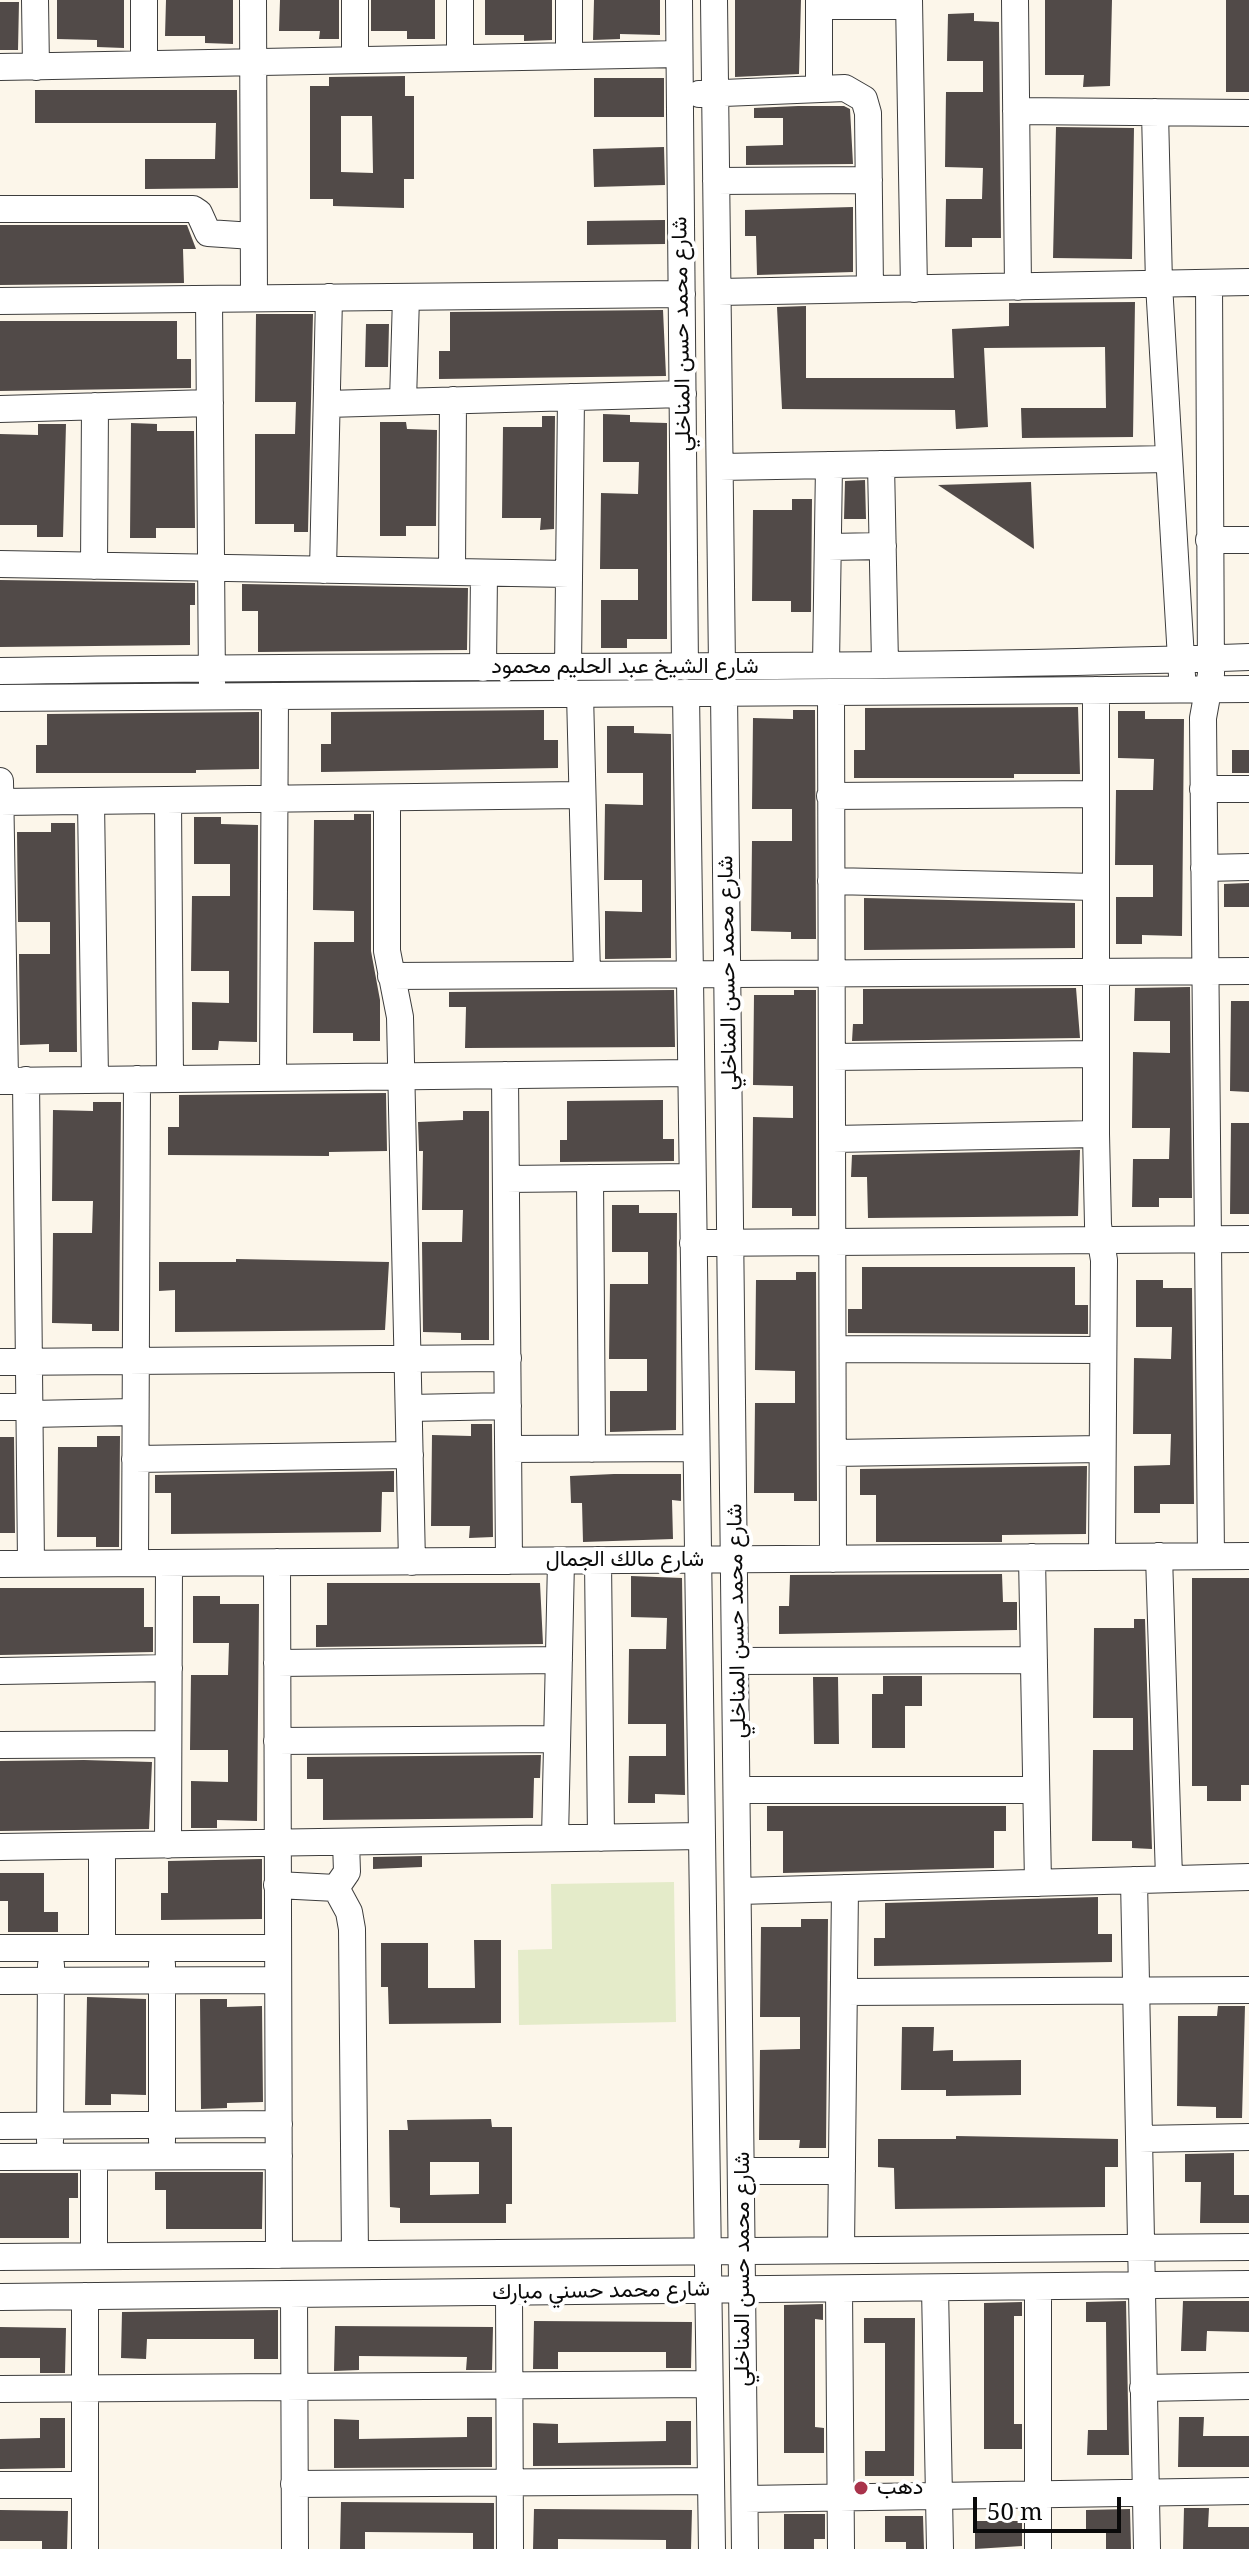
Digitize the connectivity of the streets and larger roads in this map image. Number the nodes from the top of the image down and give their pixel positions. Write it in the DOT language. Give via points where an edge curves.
graph roads {
  1 [pos="35,0"];
  2 [pos="144,0"];
  3 [pos="253,0"];
  4 [pos="355,0"];
  5 [pos="460,0"];
  6 [pos="569,0"];
  7 [pos="679,0"];
  8 [pos="714,0"];
  9 [pos="1015,0"];
  10 [pos="819,3"];
  11 [pos="909,3"];
  12 [pos="679,54"];
  13 [pos="569,56"];
  14 [pos="460,58"];
  15 [pos="355,60"];
  16 [pos="253,62"];
  17 [pos="144,64"];
  18 [pos="0,67"];
  19 [pos="36,67"];
  20 [pos="819,89"];
  21 [pos="715,93"];
  22 [pos="679,95"];
  23 [pos="1016,111"];
  24 [pos="1155,112"];
  25 [pos="1249,113"];
  26 [pos="869,180"];
  27 [pos="716,181"];
  28 [pos="0,209"];
  29 [pos="253,236"];
  30 [pos="1249,282"];
  31 [pos="1209,283"];
  32 [pos="1159,284"];
  33 [pos="1018,287"];
  34 [pos="870,289"];
  35 [pos="914,289"];
  36 [pos="718,292"];
  37 [pos="682,294"];
  38 [pos="329,297"];
  39 [pos="406,297"];
  40 [pos="254,298"];
  41 [pos="209,299"];
  42 [pos="0,301"];
  43 [pos="683,394"];
  44 [pos="571,397"];
  45 [pos="453,400"];
  46 [pos="403,401"];
  47 [pos="210,403"];
  48 [pos="327,404"];
  49 [pos="95,406"];
  50 [pos="0,409"];
  51 [pos="1169,459"];
  52 [pos="881,464"];
  53 [pos="829,465"];
  54 [pos="720,467"];
  55 [pos="1209,540"];
  56 [pos="1249,540"];
  57 [pos="883,546"];
  58 [pos="828,547"];
  59 [pos="0,564"];
  60 [pos="94,566"];
  61 [pos="210,568"];
  62 [pos="323,570"];
  63 [pos="452,572"];
  64 [pos="484,573"];
  65 [pos="569,574"];
  66 [pos="1249,657"];
  67 [pos="1211,658"];
  68 [pos="1179,660"];
  69 [pos="885,664"];
  70 [pos="826,665"];
  71 [pos="212,667"];
  72 [pos="483,668"];
  73 [pos="568,669"];
  74 [pos="0,671"];
  75 [pos="686,680"];
  76 [pos="723,680"];
  77 [pos="1198,689"];
  78 [pos="1249,689"];
  79 [pos="1096,690"];
  80 [pos="831,692"];
  81 [pos="580,694"];
  82 [pos="212,696"];
  83 [pos="275,696"];
  84 [pos="0,698"];
  85 [pos="0,781"];
  86 [pos="1203,789"];
  87 [pos="1249,789"];
  88 [pos="1096,794"];
  89 [pos="582,795"];
  90 [pos="830,796"];
  91 [pos="387,798"];
  92 [pos="274,799"];
  93 [pos="168,800"];
  94 [pos="91,801"];
  95 [pos="0,802"];
  96 [pos="1249,867"];
  97 [pos="1204,868"];
  98 [pos="831,881"];
  99 [pos="1096,887"];
  100 [pos="1205,971"];
  101 [pos="1249,971"];
  102 [pos="1096,972"];
  103 [pos="831,973"];
  104 [pos="690,974"];
  105 [pos="728,974"];
  106 [pos="587,975"];
  107 [pos="391,976"];
  108 [pos="1096,1054"];
  109 [pos="832,1057"];
  110 [pos="691,1073"];
  111 [pos="505,1075"];
  112 [pos="273,1078"];
  113 [pos="95,1079"];
  114 [pos="137,1079"];
  115 [pos="170,1079"];
  116 [pos="401,1079"];
  117 [pos="10,1080"];
  118 [pos="1096,1134"];
  119 [pos="833,1139"];
  120 [pos="692,1177"];
  121 [pos="590,1178"];
  122 [pos="506,1179"];
  123 [pos="1208,1239"];
  124 [pos="1249,1239"];
  125 [pos="1100,1240"];
  126 [pos="834,1242"];
  127 [pos="693,1243"];
  128 [pos="731,1243"];
  129 [pos="833,1349"];
  130 [pos="1103,1350"];
  131 [pos="508,1358"];
  132 [pos="408,1359"];
  133 [pos="136,1361"];
  134 [pos="0,1362"];
  135 [pos="29,1362"];
  136 [pos="508,1406"];
  137 [pos="0,1407"];
  138 [pos="409,1408"];
  139 [pos="29,1410"];
  140 [pos="135,1412"];
  141 [pos="696,1448"];
  142 [pos="508,1449"];
  143 [pos="592,1449"];
  144 [pos="1102,1449"];
  145 [pos="833,1453"];
  146 [pos="410,1455"];
  147 [pos="135,1459"];
  148 [pos="1159,1556"];
  149 [pos="1211,1556"];
  150 [pos="1249,1556"];
  151 [pos="1032,1557"];
  152 [pos="1102,1557"];
  153 [pos="736,1559"];
  154 [pos="833,1559"];
  155 [pos="598,1560"];
  156 [pos="698,1560"];
  157 [pos="509,1561"];
  158 [pos="561,1561"];
  159 [pos="277,1562"];
  160 [pos="412,1562"];
  161 [pos="135,1563"];
  162 [pos="169,1563"];
  163 [pos="0,1564"];
  164 [pos="31,1564"];
  165 [pos="559,1660"];
  166 [pos="1034,1660"];
  167 [pos="737,1661"];
  168 [pos="277,1663"];
  169 [pos="169,1668"];
  170 [pos="0,1671"];
  171 [pos="557,1739"];
  172 [pos="277,1741"];
  173 [pos="168,1744"];
  174 [pos="0,1745"];
  175 [pos="738,1790"];
  176 [pos="1036,1790"];
  177 [pos="702,1836"];
  178 [pos="555,1838"];
  179 [pos="601,1838"];
  180 [pos="346,1842"];
  181 [pos="278,1843"];
  182 [pos="168,1845"];
  183 [pos="102,1846"];
  184 [pos="0,1847"];
  185 [pos="1249,1877"];
  186 [pos="1169,1878"];
  187 [pos="1134,1880"];
  188 [pos="1038,1883"];
  189 [pos="277,1885"];
  190 [pos="336,1888"];
  191 [pos="845,1888"];
  192 [pos="739,1891"];
  193 [pos="0,1948"];
  194 [pos="51,1948"];
  195 [pos="102,1948"];
  196 [pos="162,1948"];
  197 [pos="278,1948"];
  198 [pos="51,1980"];
  199 [pos="162,1980"];
  200 [pos="278,1980"];
  201 [pos="0,1981"];
  202 [pos="1249,1990"];
  203 [pos="844,1992"];
  204 [pos="1136,1992"];
  205 [pos="279,2124"];
  206 [pos="162,2125"];
  207 [pos="0,2126"];
  208 [pos="50,2126"];
  209 [pos="1249,2137"];
  210 [pos="1139,2139"];
  211 [pos="279,2156"];
  212 [pos="0,2157"];
  213 [pos="50,2157"];
  214 [pos="94,2157"];
  215 [pos="161,2157"];
  216 [pos="742,2171"];
  217 [pos="842,2171"];
  218 [pos="1141,2246"];
  219 [pos="1249,2247"];
  220 [pos="841,2249"];
  221 [pos="742,2250"];
  222 [pos="707,2251"];
  223 [pos="355,2254"];
  224 [pos="279,2255"];
  225 [pos="94,2256"];
  226 [pos="140,2256"];
  227 [pos="0,2257"];
  228 [pos="1249,2284"];
  229 [pos="1141,2286"];
  230 [pos="1038,2287"];
  231 [pos="935,2288"];
  232 [pos="743,2289"];
  233 [pos="839,2289"];
  234 [pos="708,2290"];
  235 [pos="509,2292"];
  236 [pos="294,2294"];
  237 [pos="141,2295"];
  238 [pos="85,2296"];
  239 [pos="0,2297"];
  240 [pos="709,2384"];
  241 [pos="509,2386"];
  242 [pos="1249,2386"];
  243 [pos="294,2387"];
  244 [pos="85,2388"];
  245 [pos="1143,2388"];
  246 [pos="0,2389"];
  247 [pos="711,2481"];
  248 [pos="510,2482"];
  249 [pos="294,2484"];
  250 [pos="0,2485"];
  251 [pos="85,2485"];
  252 [pos="1249,2491"];
  253 [pos="1146,2492"];
  254 [pos="1038,2494"];
  255 [pos="939,2496"];
  256 [pos="841,2497"];
  257 [pos="745,2499"];
  258 [pos="85,2549"];
  259 [pos="295,2549"];
  260 [pos="510,2549"];
  261 [pos="712,2549"];
  262 [pos="745,2549"];
  263 [pos="841,2549"];
  264 [pos="940,2549"];
  265 [pos="1038,2549"];
  266 [pos="1147,2549"];
  1 -- 19 [label="street"];
  2 -- 17 [label="street"];
  3 -- 16 [label="street"];
  4 -- 15 [label="street"];
  5 -- 14 [label="street"];
  6 -- 13 [label="street"];
  7 -- 12 [label="street, شارع محمد حسن المناخلي"];
  8 -- 21 [label="street, شارع محمد حسن المناخلي"];
  9 -- 23 [label="street"];
  10 -- 11 [label="street"];
  10 -- 20 [label="street"];
  11 -- 35 [label="street"];
  12 -- 13 [label="street"];
  12 -- 22 [label="street, شارع محمد حسن المناخلي"];
  13 -- 14 [label="street"];
  14 -- 15 [label="street"];
  15 -- 16 [label="street"];
  16 -- 17 [label="street"];
  16 -- 29 [label="street"];
  17 -- 19 [label="street"];
  18 -- 19 [label="street"];
  20 -- 21 [label="street"];
  20 -- 26 [label="street" via="853,89 864,99"];
  21 -- 22 [label="street"];
  21 -- 27 [label="street, شارع محمد حسن المناخلي"];
  22 -- 37 [label="street, شارع محمد حسن المناخلي"];
  23 -- 24 [label="street"];
  23 -- 33 [label="street"];
  24 -- 25 [label="street"];
  24 -- 32 [label="street"];
  26 -- 27 [label="street"];
  26 -- 34 [label="street"];
  27 -- 36 [label="street, شارع محمد حسن المناخلي"];
  28 -- 29 [label="street" via="193,209 208,233"];
  29 -- 40 [label="street"];
  30 -- 31 [label="street"];
  31 -- 32 [label="street"];
  31 -- 55 [label="street"];
  32 -- 33 [label="street"];
  32 -- 51 [label="street"];
  33 -- 35 [label="street"];
  34 -- 35 [label="street"];
  34 -- 36 [label="street"];
  36 -- 54 [label="street, شارع محمد حسن المناخلي"];
  37 -- 39 [label="street"];
  37 -- 43 [label="street, شارع محمد حسن المناخلي"];
  38 -- 39 [label="street"];
  38 -- 40 [label="street"];
  38 -- 48 [label="street"];
  39 -- 46 [label="street"];
  40 -- 41 [label="street"];
  41 -- 42 [label="street"];
  41 -- 47 [label="street"];
  43 -- 44 [label="street"];
  43 -- 75 [label="street, شارع محمد حسن المناخلي"];
  44 -- 45 [label="street"];
  44 -- 65 [label="street"];
  45 -- 46 [label="street"];
  45 -- 63 [label="street"];
  46 -- 48 [label="street"];
  47 -- 49 [label="street"];
  47 -- 61 [label="street"];
  48 -- 62 [label="street"];
  49 -- 50 [label="street"];
  49 -- 60 [label="street"];
  51 -- 52 [label="street"];
  51 -- 68 [label="street"];
  52 -- 53 [label="street"];
  52 -- 57 [label="street"];
  53 -- 54 [label="street"];
  53 -- 58 [label="street"];
  54 -- 76 [label="street, شارع محمد حسن المناخلي"];
  55 -- 56 [label="street"];
  55 -- 67 [label="street"];
  57 -- 58 [label="street"];
  57 -- 69 [label="street"];
  58 -- 70 [label="street"];
  59 -- 60 [label="street"];
  60 -- 61 [label="street"];
  61 -- 62 [label="street"];
  61 -- 71 [label="street"];
  62 -- 63 [label="street"];
  63 -- 64 [label="street"];
  64 -- 65 [label="street"];
  64 -- 72 [label="street"];
  65 -- 73 [label="street"];
  66 -- 67 [label="street, شارع الشيخ عبد الحليم محمود"];
  67 -- 68 [label="street, شارع الشيخ عبد الحليم محمود"];
  67 -- 77 [label="street"];
  68 -- 69 [label="street, شارع الشيخ عبد الحليم محمود"];
  68 -- 77 [label="street"];
  69 -- 70 [label="street, شارع الشيخ عبد الحليم محمود"];
  70 -- 76 [label="street, شارع الشيخ عبد الحليم محمود"];
  71 -- 72 [label="street, شارع الشيخ عبد الحليم محمود"];
  71 -- 74 [label="street, شارع الشيخ عبد الحليم محمود"];
  71 -- 82 [label="street"];
  72 -- 73 [label="street, شارع الشيخ عبد الحليم محمود"];
  73 -- 75 [label="street, شارع الشيخ عبد الحليم محمود"];
  75 -- 76 [label="street, شارع الشيخ عبد الحليم محمود"];
  75 -- 81 [label="street, شارع الشيخ عبد الحليم محمود"];
  75 -- 104 [label="street, شارع محمد حسن المناخلي"];
  76 -- 80 [label="street, شارع الشيخ عبد الحليم محمود"];
  76 -- 105 [label="street, شارع محمد حسن المناخلي"];
  77 -- 78 [label="street, شارع الشيخ عبد الحليم محمود"];
  77 -- 79 [label="street, شارع الشيخ عبد الحليم محمود"];
  77 -- 86 [label="street"];
  79 -- 80 [label="street, شارع الشيخ عبد الحليم محمود"];
  79 -- 88 [label="street"];
  80 -- 90 [label="street"];
  81 -- 83 [label="street, شارع الشيخ عبد الحليم محمود"];
  81 -- 89 [label="street"];
  82 -- 83 [label="street, شارع الشيخ عبد الحليم محمود"];
  82 -- 84 [label="street, شارع الشيخ عبد الحليم محمود"];
  83 -- 92 [label="street"];
  85 -- 95 [label="street"];
  86 -- 87 [label="street"];
  86 -- 97 [label="street"];
  88 -- 90 [label="street"];
  88 -- 99 [label="street"];
  89 -- 91 [label="street"];
  89 -- 106 [label="street"];
  90 -- 98 [label="street"];
  91 -- 92 [label="street"];
  91 -- 107 [label="street"];
  92 -- 93 [label="street"];
  92 -- 112 [label="street"];
  93 -- 94 [label="street"];
  93 -- 115 [label="street"];
  94 -- 95 [label="street"];
  94 -- 113 [label="street"];
  95 -- 117 [label="street"];
  96 -- 97 [label="street"];
  97 -- 100 [label="street"];
  98 -- 99 [label="street"];
  98 -- 103 [label="street"];
  99 -- 102 [label="street"];
  100 -- 101 [label="street"];
  100 -- 102 [label="street"];
  100 -- 123 [label="street"];
  102 -- 103 [label="street"];
  102 -- 108 [label="street"];
  103 -- 105 [label="street"];
  103 -- 109 [label="street"];
  104 -- 105 [label="street"];
  104 -- 106 [label="street"];
  104 -- 110 [label="street, شارع محمد حسن المناخلي"];
  105 -- 128 [label="street, شارع محمد حسن المناخلي"];
  106 -- 107 [label="street"];
  107 -- 116 [label="street" via="399,1006"];
  108 -- 109 [label="street"];
  108 -- 118 [label="street"];
  109 -- 119 [label="street"];
  110 -- 111 [label="street"];
  110 -- 120 [label="street, شارع محمد حسن المناخلي"];
  111 -- 116 [label="street"];
  111 -- 122 [label="street"];
  112 -- 115 [label="street"];
  112 -- 116 [label="street"];
  113 -- 114 [label="street"];
  113 -- 117 [label="street"];
  114 -- 115 [label="street"];
  114 -- 133 [label="street"];
  116 -- 132 [label="street"];
  117 -- 135 [label="street"];
  118 -- 119 [label="street"];
  118 -- 125 [label="street"];
  119 -- 126 [label="street"];
  120 -- 121 [label="street"];
  120 -- 127 [label="street, شارع محمد حسن المناخلي"];
  121 -- 122 [label="street"];
  121 -- 143 [label="street"];
  122 -- 131 [label="street"];
  123 -- 124 [label="street"];
  123 -- 125 [label="street"];
  123 -- 149 [label="street"];
  125 -- 126 [label="street"];
  125 -- 130 [label="street"];
  126 -- 128 [label="street"];
  126 -- 129 [label="street"];
  127 -- 128 [label="street"];
  127 -- 141 [label="street, شارع محمد حسن المناخلي"];
  128 -- 153 [label="street, شارع محمد حسن المناخلي"];
  129 -- 130 [label="street"];
  129 -- 145 [label="street"];
  130 -- 144 [label="street"];
  131 -- 132 [label="street"];
  131 -- 136 [label="street"];
  132 -- 133 [label="street"];
  132 -- 138 [label="street"];
  133 -- 135 [label="street"];
  133 -- 140 [label="street"];
  134 -- 135 [label="street"];
  135 -- 139 [label="street"];
  136 -- 138 [label="street"];
  136 -- 142 [label="street"];
  137 -- 139 [label="street"];
  138 -- 146 [label="street"];
  139 -- 140 [label="street"];
  139 -- 164 [label="street"];
  140 -- 147 [label="street"];
  141 -- 143 [label="street"];
  141 -- 156 [label="street, شارع محمد حسن المناخلي"];
  142 -- 143 [label="street"];
  142 -- 157 [label="street"];
  144 -- 145 [label="street"];
  144 -- 152 [label="street"];
  145 -- 154 [label="street"];
  146 -- 147 [label="street"];
  146 -- 160 [label="street"];
  147 -- 161 [label="street"];
  148 -- 149 [label="street, شارع مالك الجمال"];
  148 -- 152 [label="street, شارع مالك الجمال"];
  148 -- 186 [label="street"];
  149 -- 150 [label="street, شارع مالك الجمال"];
  151 -- 152 [label="street, شارع مالك الجمال"];
  151 -- 154 [label="street, شارع مالك الجمال"];
  151 -- 166 [label="street"];
  153 -- 154 [label="street, شارع مالك الجمال"];
  153 -- 156 [label="street, شارع مالك الجمال"];
  153 -- 167 [label="street, شارع محمد حسن المناخلي"];
  155 -- 156 [label="street, شارع مالك الجمال"];
  155 -- 158 [label="street, شارع مالك الجمال"];
  155 -- 179 [label="street"];
  156 -- 177 [label="street, شارع محمد حسن المناخلي"];
  157 -- 158 [label="street, شارع مالك الجمال"];
  157 -- 160 [label="street, شارع مالك الجمال"];
  158 -- 165 [label="street"];
  159 -- 160 [label="street, شارع مالك الجمال"];
  159 -- 162 [label="street, شارع مالك الجمال"];
  159 -- 168 [label="street"];
  161 -- 162 [label="street, شارع مالك الجمال"];
  161 -- 164 [label="street, شارع مالك الجمال"];
  162 -- 169 [label="street"];
  163 -- 164 [label="street, شارع مالك الجمال"];
  165 -- 168 [label="street"];
  165 -- 171 [label="street"];
  166 -- 167 [label="street"];
  166 -- 176 [label="street"];
  167 -- 175 [label="street, شارع محمد حسن المناخلي"];
  168 -- 172 [label="street"];
  169 -- 170 [label="street"];
  169 -- 173 [label="street"];
  171 -- 172 [label="street"];
  171 -- 178 [label="street"];
  172 -- 181 [label="street"];
  173 -- 174 [label="street"];
  173 -- 182 [label="street"];
  175 -- 176 [label="street"];
  175 -- 192 [label="street, شارع محمد حسن المناخلي"];
  176 -- 188 [label="street"];
  177 -- 179 [label="street"];
  177 -- 222 [label="street, شارع محمد حسن المناخلي"];
  178 -- 179 [label="street"];
  178 -- 180 [label="street"];
  180 -- 181 [label="street"];
  180 -- 190 [label="street" via="347,1872"];
  181 -- 182 [label="street"];
  181 -- 189 [label="street"];
  182 -- 183 [label="street"];
  183 -- 184 [label="street"];
  183 -- 195 [label="street"];
  185 -- 186 [label="street"];
  186 -- 187 [label="street"];
  187 -- 188 [label="street"];
  187 -- 204 [label="street"];
  188 -- 191 [label="street"];
  189 -- 190 [label="street"];
  189 -- 197 [label="street"];
  190 -- 223 [label="street" via="352,1929"];
  191 -- 192 [label="street"];
  191 -- 203 [label="street"];
  192 -- 216 [label="street, شارع محمد حسن المناخلي"];
  193 -- 194 [label="street"];
  194 -- 195 [label="street"];
  194 -- 198 [label="street"];
  195 -- 196 [label="street"];
  196 -- 197 [label="street"];
  196 -- 199 [label="street"];
  197 -- 200 [label="street"];
  198 -- 199 [label="street"];
  198 -- 201 [label="street"];
  198 -- 208 [label="street"];
  199 -- 200 [label="street"];
  199 -- 206 [label="street"];
  200 -- 205 [label="street"];
  202 -- 204 [label="street"];
  203 -- 204 [label="street"];
  203 -- 217 [label="street"];
  204 -- 210 [label="street"];
  205 -- 206 [label="street"];
  205 -- 211 [label="street"];
  206 -- 208 [label="street"];
  206 -- 215 [label="street"];
  207 -- 208 [label="street"];
  208 -- 213 [label="street"];
  209 -- 210 [label="street"];
  210 -- 218 [label="street"];
  211 -- 215 [label="street"];
  211 -- 224 [label="street"];
  212 -- 213 [label="street"];
  213 -- 214 [label="street"];
  214 -- 215 [label="street"];
  214 -- 225 [label="street"];
  216 -- 217 [label="street"];
  216 -- 221 [label="street, شارع محمد حسن المناخلي"];
  217 -- 220 [label="street"];
  218 -- 219 [label="street, شارع محمد حسني مبارك"];
  218 -- 220 [label="street, شارع محمد حسني مبارك"];
  218 -- 229 [label="street"];
  220 -- 221 [label="street, شارع محمد حسني مبارك"];
  221 -- 222 [label="street, شارع محمد حسني مبارك"];
  221 -- 232 [label="street, شارع محمد حسن المناخلي"];
  222 -- 223 [label="street, شارع محمد حسني مبارك"];
  222 -- 234 [label="street, شارع محمد حسن المناخلي"];
  223 -- 224 [label="street, شارع محمد حسني مبارك"];
  224 -- 226 [label="street, شارع محمد حسني مبارك"];
  225 -- 226 [label="street, شارع محمد حسني مبارك"];
  225 -- 227 [label="street, شارع محمد حسني مبارك"];
  226 -- 237 [label="street"];
  228 -- 229 [label="street, شارع محمد حسني مبارك"];
  229 -- 230 [label="street, شارع محمد حسني مبارك"];
  229 -- 245 [label="street"];
  230 -- 231 [label="street, شارع محمد حسني مبارك"];
  230 -- 254 [label="street"];
  231 -- 233 [label="street, شارع محمد حسني مبارك"];
  231 -- 255 [label="street"];
  232 -- 233 [label="street, شارع محمد حسني مبارك"];
  232 -- 234 [label="street, شارع محمد حسني مبارك"];
  232 -- 257 [label="street, شارع محمد حسن المناخلي"];
  233 -- 256 [label="street"];
  234 -- 235 [label="street, شارع محمد حسني مبارك"];
  234 -- 240 [label="street, شارع محمد حسن المناخلي"];
  235 -- 236 [label="street, شارع محمد حسني مبارك"];
  235 -- 241 [label="street"];
  236 -- 237 [label="street, شارع محمد حسني مبارك"];
  236 -- 243 [label="street"];
  237 -- 238 [label="street, شارع محمد حسني مبارك"];
  238 -- 239 [label="street, شارع محمد حسني مبارك"];
  238 -- 244 [label="street"];
  240 -- 241 [label="street"];
  240 -- 247 [label="street, شارع محمد حسن المناخلي"];
  241 -- 243 [label="street"];
  241 -- 248 [label="street"];
  242 -- 245 [label="street"];
  243 -- 244 [label="street"];
  243 -- 249 [label="street"];
  244 -- 246 [label="street"];
  244 -- 251 [label="street"];
  245 -- 253 [label="street"];
  247 -- 248 [label="street"];
  247 -- 261 [label="street, شارع محمد حسن المناخلي"];
  248 -- 249 [label="street"];
  248 -- 260 [label="street"];
  249 -- 259 [label="street"];
  250 -- 251 [label="street"];
  251 -- 258 [label="street"];
  252 -- 253 [label="street"];
  253 -- 254 [label="street"];
  253 -- 266 [label="street"];
  254 -- 255 [label="street"];
  254 -- 265 [label="street"];
  255 -- 256 [label="street"];
  255 -- 264 [label="street"];
  256 -- 257 [label="street"];
  256 -- 263 [label="street"];
  257 -- 262 [label="street, شارع محمد حسن المناخلي"];
}
